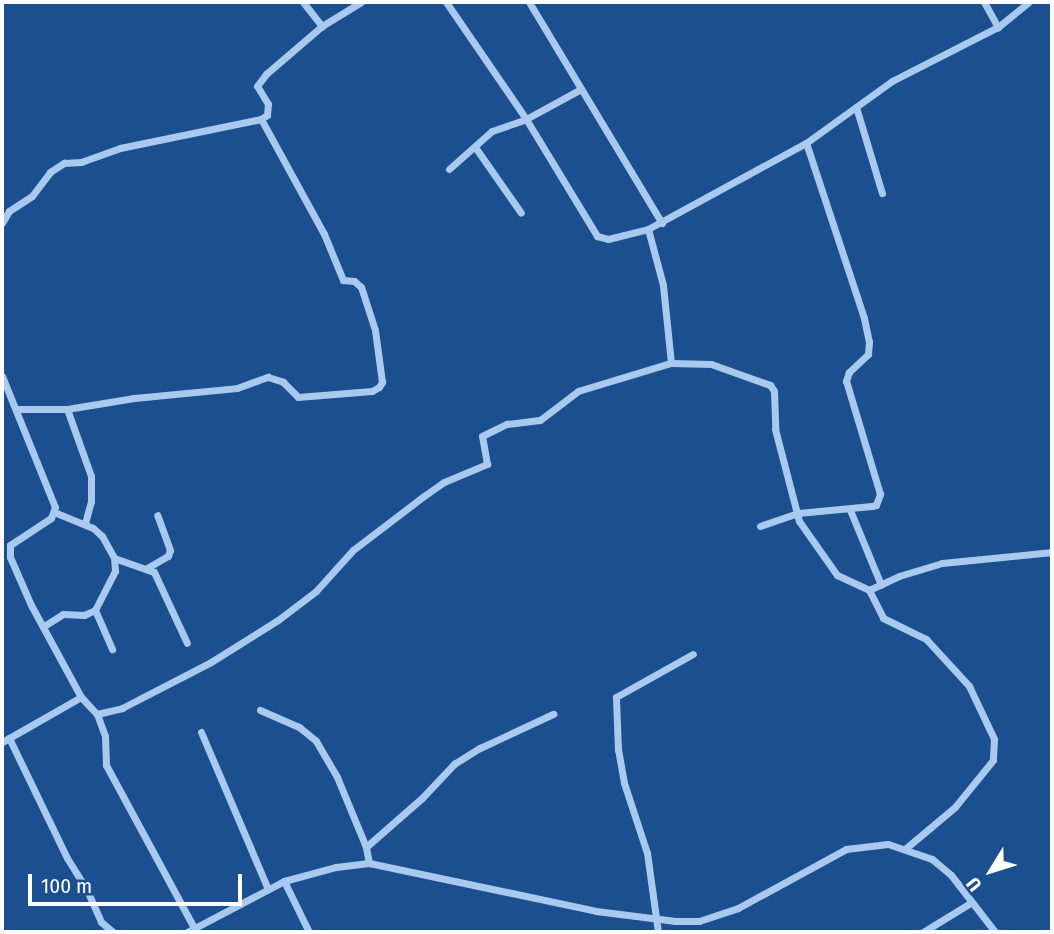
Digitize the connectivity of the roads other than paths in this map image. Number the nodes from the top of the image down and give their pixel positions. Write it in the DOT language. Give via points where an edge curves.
graph roads {
  1 [pos="303,2"];
  2 [pos="361,2"];
  3 [pos="446,2"];
  4 [pos="529,2"];
  5 [pos="984,2"];
  6 [pos="1029,2"];
  7 [pos="322,26"];
  8 [pos="998,27"];
  9 [pos="581,89"];
  10 [pos="856,107"];
  11 [pos="261,119"];
  12 [pos="526,119"];
  13 [pos="806,143"];
  14 [pos="475,147"];
  15 [pos="449,169"];
  16 [pos="882,194"];
  17 [pos="521,213"];
  18 [pos="2,223"];
  19 [pos="662,223"];
  20 [pos="648,229"];
  21 [pos="671,363"];
  22 [pos="2,376"];
  23 [pos="16,409"];
  24 [pos="67,409"];
  25 [pos="850,510"];
  26 [pos="54,512"];
  27 [pos="797,513"];
  28 [pos="157,515"];
  29 [pos="85,523"];
  30 [pos="760,526"];
  31 [pos="5,551"];
  32 [pos="1052,552"];
  33 [pos="114,558"];
  34 [pos="147,568"];
  35 [pos="881,585"];
  36 [pos="869,590"];
  37 [pos="95,610"];
  38 [pos="44,626"];
  39 [pos="187,643"];
  40 [pos="111,649"];
  41 [pos="692,654"];
  42 [pos="81,696"];
  43 [pos="260,710"];
  44 [pos="97,715"];
  45 [pos="552,715"];
  46 [pos="201,732"];
  47 [pos="5,740"];
  48 [pos="366,847"];
  49 [pos="905,849"];
  50 [pos="369,863"];
  51 [pos="284,881"];
  52 [pos="268,889"];
  53 [pos="972,902"];
  54 [pos="654,918"];
  55 [pos="190,930"];
  56 [pos="113,932"];
  57 [pos="309,932"];
  58 [pos="658,932"];
  59 [pos="923,932"];
  60 [pos="995,932"];
  1 -- 7 [label="street"];
  2 -- 7 [label="street"];
  3 -- 12 [label="street"];
  4 -- 9 [label="street"];
  5 -- 8 [label="street"];
  6 -- 8 [label="street"];
  7 -- 11 [label="street" via="260,80 257,86 268,104"];
  8 -- 10 [label="street" via="892,81"];
  9 -- 12 [label="street"];
  9 -- 19 [label="street"];
  10 -- 13 [label="street"];
  10 -- 16 [label="street"];
  11 -- 18 [label="street" via="64,163 50,172 32,197 9,211"];
  11 -- 24 [label="street" via="344,280 360,287 375,330 379,387 298,397 283,382 268,377 237,388"];
  12 -- 14 [label="street" via="499,127"];
  12 -- 20 [label="street" via="597,236 608,239"];
  13 -- 19 [label="street"];
  13 -- 25 [label="street" via="869,342 868,354 846,381 880,494 876,505"];
  14 -- 15 [label="street"];
  14 -- 17 [label="street"];
  19 -- 20 [label="street"];
  20 -- 21 [label="street" via="661,274"];
  21 -- 27 [label="street" via="711,364 770,385 775,429"];
  21 -- 44 [label="street" via="578,391 540,420 507,424 482,436 486,464 424,496 353,550 316,591 278,620 211,662 122,708"];
  22 -- 23 [label="street"];
  23 -- 24 [label="street"];
  23 -- 26 [label="street"];
  24 -- 29 [label="street" via="91,476"];
  25 -- 27 [label="street"];
  25 -- 35 [label="street"];
  26 -- 29 [label="street"];
  26 -- 31 [label="street"];
  27 -- 30 [label="street"];
  27 -- 36 [label="street" via="837,575"];
  28 -- 34 [label="street" via="170,550 166,558"];
  29 -- 33 [label="street" via="102,536"];
  31 -- 38 [label="street"];
  32 -- 35 [label="street" via="958,559"];
  33 -- 34 [label="street"];
  33 -- 37 [label="street" via="115,571"];
  34 -- 39 [label="street" via="160,579"];
  35 -- 36 [label="street"];
  36 -- 49 [label="street" via="883,618 926,639 970,686 994,739 993,760 977,783"];
  37 -- 38 [label="street" via="85,615 63,614"];
  37 -- 40 [label="street"];
  38 -- 42 [label="street"];
  41 -- 54 [label="street" via="616,697 618,750 648,853"];
  42 -- 44 [label="street"];
  42 -- 47 [label="street"];
  43 -- 48 [label="street" via="299,727 316,741"];
  44 -- 55 [label="street" via="105,736 106,765"];
  45 -- 48 [label="street" via="454,764"];
  46 -- 52 [label="street"];
  47 -- 56 [label="street" via="101,922"];
  48 -- 50 [label="street"];
  49 -- 53 [label="street" via="932,859"];
  49 -- 54 [label="street" via="888,844 846,849 712,918"];
  50 -- 51 [label="street"];
  50 -- 54 [label="street" via="596,911"];
  51 -- 52 [label="street"];
  51 -- 57 [label="street"];
  52 -- 55 [label="street"];
  53 -- 59 [label="street"];
  53 -- 60 [label="street"];
  54 -- 58 [label="street"];
}
